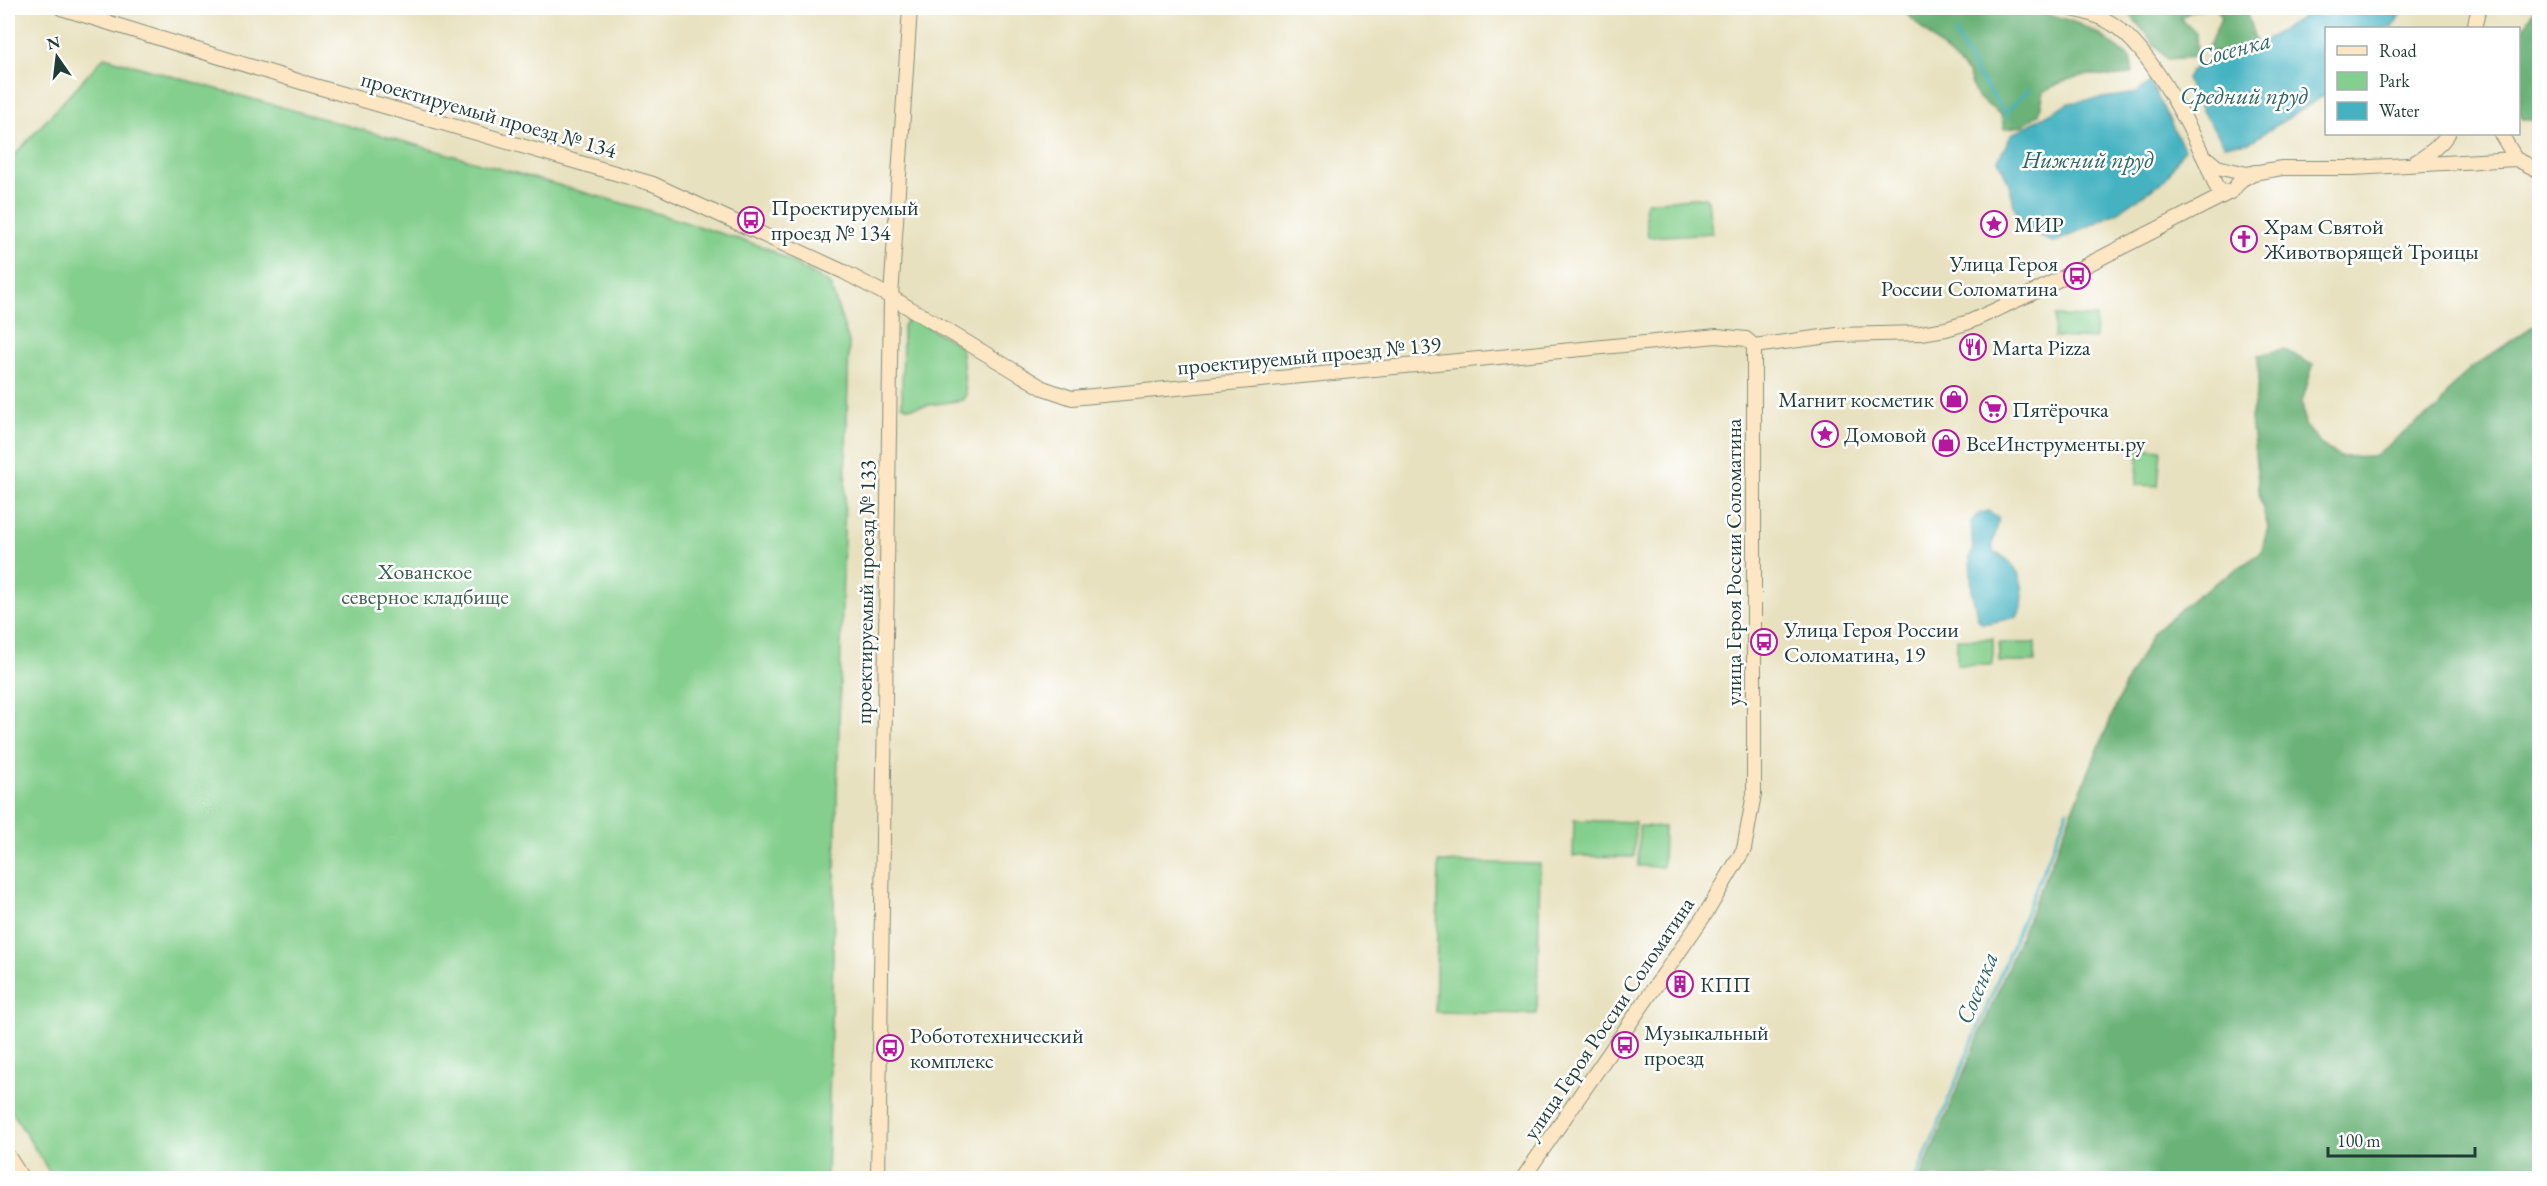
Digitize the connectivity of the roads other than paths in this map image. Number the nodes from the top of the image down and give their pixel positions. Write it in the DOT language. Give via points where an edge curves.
graph roads {
  1 [pos="61,8"];
  2 [pos="910,8"];
  3 [pos="2067,8"];
  4 [pos="2479,8"];
  5 [pos="2474,27"];
  6 [pos="2447,135"];
  7 [pos="2502,135"];
  8 [pos="2202,154"];
  9 [pos="2516,159"];
  10 [pos="2412,164"];
  11 [pos="2228,170"];
  12 [pos="2540,171"];
  13 [pos="2255,172"];
  14 [pos="2224,187"];
  15 [pos="891,297"];
  16 [pos="1754,346"];
  17 [pos="8,1156"];
  18 [pos="22,1179"];
  19 [pos="878,1179"];
  20 [pos="1523,1179"];
  1 -- 15 [label="street, проектируемый проезд № 134" via="653,184 753,228"];
  2 -- 15 [label="street, проектируемый проезд № 133"];
  3 -- 8 [label="street" via="2106,20 2138,47 2163,81"];
  4 -- 5 [label="street"];
  6 -- 10 [label="street" via="2436,149"];
  7 -- 9 [label="street"];
  8 -- 11 [label="street" via="2212,164"];
  8 -- 14 [label="street"];
  9 -- 10 [label="street"];
  9 -- 12 [label="street"];
  10 -- 13 [label="street"];
  11 -- 13 [label="street"];
  11 -- 14 [label="street" via="2218,173"];
  11 -- 14 [label="street" via="2238,178"];
  13 -- 14 [label="street"];
  14 -- 16 [label="street" via="2194,209 1969,322 1922,333 1837,335"];
  15 -- 16 [label="street, проектируемый проезд № 139" via="1043,388 1072,398 1717,336 1746,339"];
  15 -- 19 [label="street, проектируемый проезд № 133"];
  16 -- 20 [label="street, улица Героя России Соломатина" via="1754,804 1744,849 1697,927"];
  17 -- 18 [label="street"];
}
